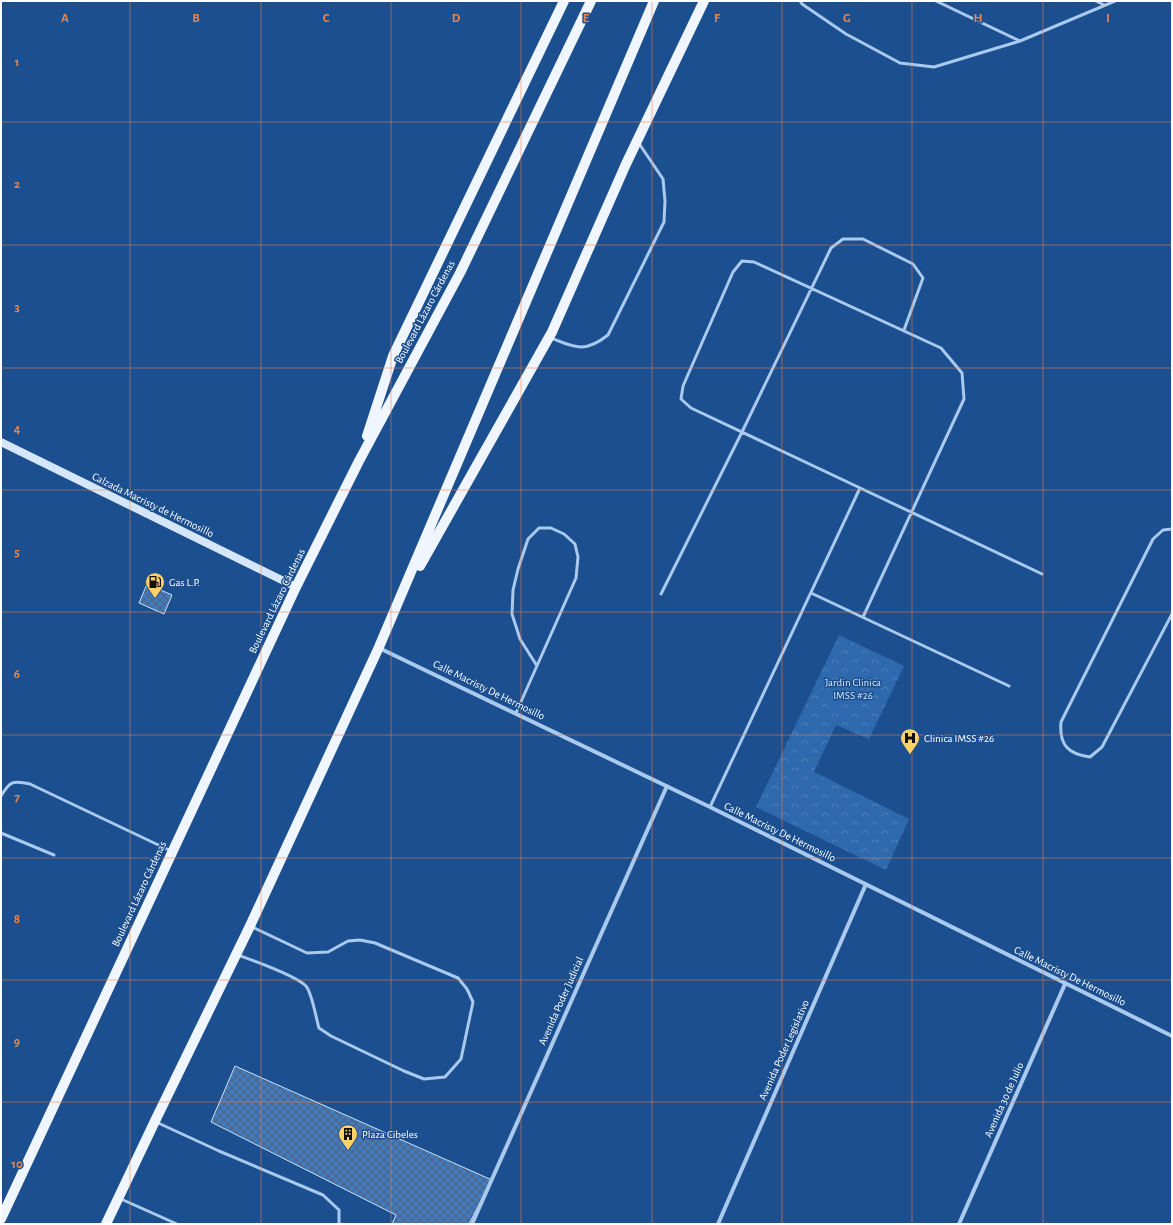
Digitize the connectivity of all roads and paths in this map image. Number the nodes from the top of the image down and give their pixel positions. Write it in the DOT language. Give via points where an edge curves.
graph roads {
  1 [pos="564,1"];
  2 [pos="592,1"];
  3 [pos="704,1"];
  4 [pos="800,1"];
  5 [pos="936,1"];
  6 [pos="1096,1"];
  7 [pos="1115,1"];
  8 [pos="652,5"];
  9 [pos="1104,5"];
  10 [pos="1020,41"];
  11 [pos="638,141"];
  12 [pos="811,288"];
  13 [pos="904,330"];
  14 [pos="549,337"];
  15 [pos="742,432"];
  16 [pos="1,442"];
  17 [pos="359,461"];
  18 [pos="860,488"];
  19 [pos="911,512"];
  20 [pos="1172,529"];
  21 [pos="1042,574"];
  22 [pos="296,588"];
  23 [pos="811,593"];
  24 [pos="661,594"];
  25 [pos="396,608"];
  26 [pos="1172,614"];
  27 [pos="863,617"];
  28 [pos="379,647"];
  29 [pos="537,666"];
  30 [pos="1009,686"];
  31 [pos="516,713"];
  32 [pos="667,786"];
  33 [pos="1,796"];
  34 [pos="710,807"];
  35 [pos="1,833"];
  36 [pos="172,852"];
  37 [pos="54,856"];
  38 [pos="866,884"];
  39 [pos="250,926"];
  40 [pos="236,954"];
  41 [pos="1065,984"];
  42 [pos="1172,1036"];
  43 [pos="155,1121"];
  44 [pos="119,1198"];
  45 [pos="1,1219"];
  46 [pos="106,1224"];
  47 [pos="177,1224"];
  48 [pos="339,1224"];
  49 [pos="472,1224"];
  50 [pos="718,1224"];
  51 [pos="959,1224"];
  1 -- 17 [label="main road" via="393,356"];
  2 -- 17 [label="main road, Boulevard Lázaro Cárdenas" via="460,274"];
  3 -- 11 [label="main road"];
  4 -- 10 [label="lane" via="846,34 900,64 934,67"];
  5 -- 10 [label="lane"];
  6 -- 9 [label="lane"];
  7 -- 9 [label="lane"];
  8 -- 25 [label="main road"];
  9 -- 10 [label="lane"];
  11 -- 14 [label="main road"];
  11 -- 14 [label="lane" via="663,179 664,222 608,335 587,348 571,346"];
  12 -- 13 [label="lane"];
  12 -- 13 [label="lane" via="831,248 843,239 863,239 913,264 923,278"];
  12 -- 15 [label="lane"];
  12 -- 15 [label="lane" via="754,262 742,261 733,272 683,386 681,399 691,408"];
  13 -- 19 [label="lane" via="941,348 962,373 964,399"];
  14 -- 25 [label="main road"];
  15 -- 18 [label="lane"];
  15 -- 24 [label="lane"];
  16 -- 22 [label="main road, Calzada Macristy de Hermosillo"];
  17 -- 22 [label="main road, Boulevard Lázaro Cárdenas"];
  18 -- 19 [label="lane"];
  18 -- 23 [label="lane"];
  19 -- 21 [label="lane"];
  19 -- 27 [label="lane"];
  20 -- 26 [label="lane" via="1163,530 1153,539 1061,722 1060,734 1068,750 1090,757 1102,747"];
  22 -- 36 [label="main road, Boulevard Lázaro Cárdenas"];
  23 -- 27 [label="lane"];
  23 -- 34 [label="lane"];
  25 -- 28 [label="main road"];
  27 -- 30 [label="lane"];
  28 -- 31 [label="street, Calle Macristy De Hermosillo"];
  28 -- 39 [label="main road"];
  29 -- 29 [label="lane" via="576,578 578,557 575,544 564,534 551,528 539,528 528,539 513,590 512,614 520,639"];
  29 -- 31 [label="lane"];
  31 -- 32 [label="street, Calle Macristy De Hermosillo"];
  32 -- 34 [label="street, Calle Macristy De Hermosillo"];
  32 -- 49 [label="street, Avenida Poder Judicial"];
  33 -- 36 [label="lane" via="10,784 17,781 30,784"];
  34 -- 38 [label="street, Calle Macristy De Hermosillo"];
  35 -- 37 [label="lane"];
  36 -- 45 [label="main road, Boulevard Lázaro Cárdenas"];
  38 -- 41 [label="street, Calle Macristy De Hermosillo"];
  38 -- 50 [label="street, Avenida Poder Legislativo"];
  39 -- 40 [label="main road"];
  39 -- 40 [label="lane" via="307,953 328,952 348,941 375,943 458,978 473,1002 461,1059 445,1077 424,1079 404,1071 319,1028 306,987 295,979"];
  40 -- 43 [label="main road"];
  41 -- 42 [label="street, Calle Macristy De Hermosillo"];
  41 -- 51 [label="street, Avenida 30 de Julio"];
  43 -- 44 [label="main road"];
  43 -- 48 [label="lane" via="323,1195 339,1210"];
  44 -- 46 [label="main road"];
  44 -- 47 [label="lane"];
}
